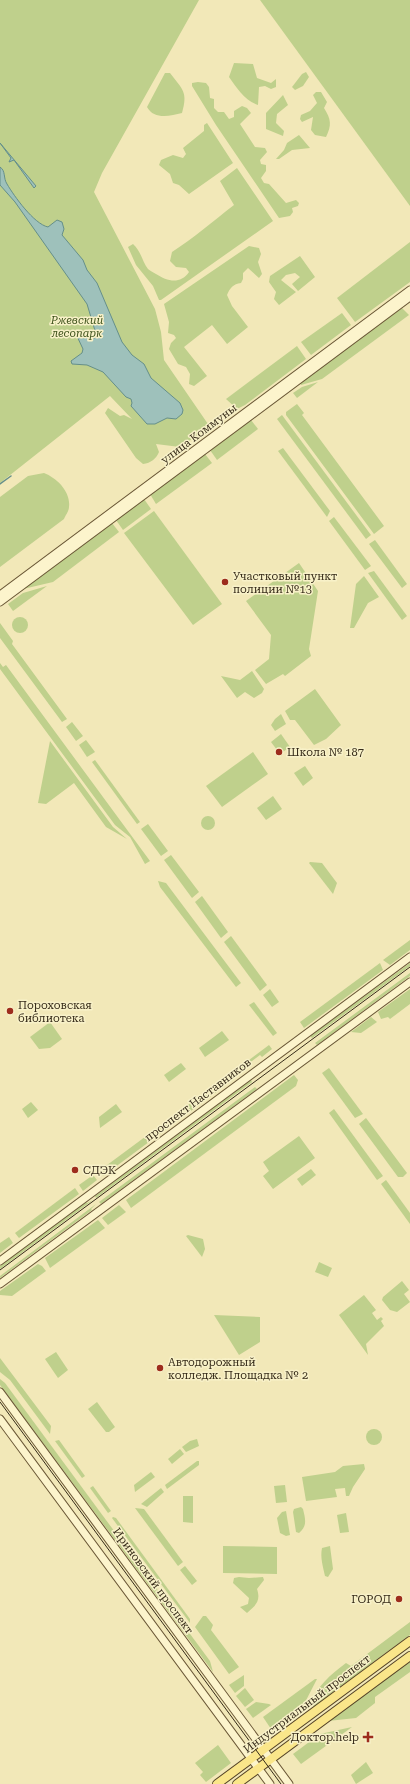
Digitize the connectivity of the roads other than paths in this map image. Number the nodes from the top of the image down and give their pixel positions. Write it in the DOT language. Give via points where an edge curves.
graph roads {
  1 [pos="410,290"];
  2 [pos="410,297"];
  3 [pos="0,595"];
  4 [pos="0,602"];
  5 [pos="410,957"];
  6 [pos="410,982"];
  7 [pos="0,1261"];
  8 [pos="0,1284"];
  9 [pos="0,1392"];
  10 [pos="0,1419"];
  11 [pos="410,1641"];
  12 [pos="410,1656"];
  13 [pos="264,1750"];
  14 [pos="251,1759"];
  15 [pos="271,1759"];
  16 [pos="258,1768"];
  17 [pos="217,1784"];
  18 [pos="237,1784"];
  19 [pos="270,1784"];
  20 [pos="289,1784"];
  1 -- 3 [label="main road, улица Коммуны"];
  2 -- 4 [label="main road, улица Коммуны"];
  5 -- 7 [label="main road, проспект Наставников"];
  6 -- 8 [label="main road"];
  9 -- 13 [label="main road, Ириновский проспект"];
  10 -- 14 [label="main road"];
  11 -- 13 [label="main road, Индустриальный проспект"];
  12 -- 15 [label="main road, Индустриальный проспект"];
  13 -- 14 [label="main road, Индустриальный проспект"];
  13 -- 15 [label="main road, Ириновский проспект"];
  14 -- 16 [label="main road"];
  14 -- 17 [label="main road, Индустриальный проспект"];
  15 -- 16 [label="main road, Индустриальный проспект"];
  15 -- 20 [label="main road, Ириновский проспект"];
  16 -- 18 [label="main road, Индустриальный проспект"];
  16 -- 19 [label="main road"];
}
